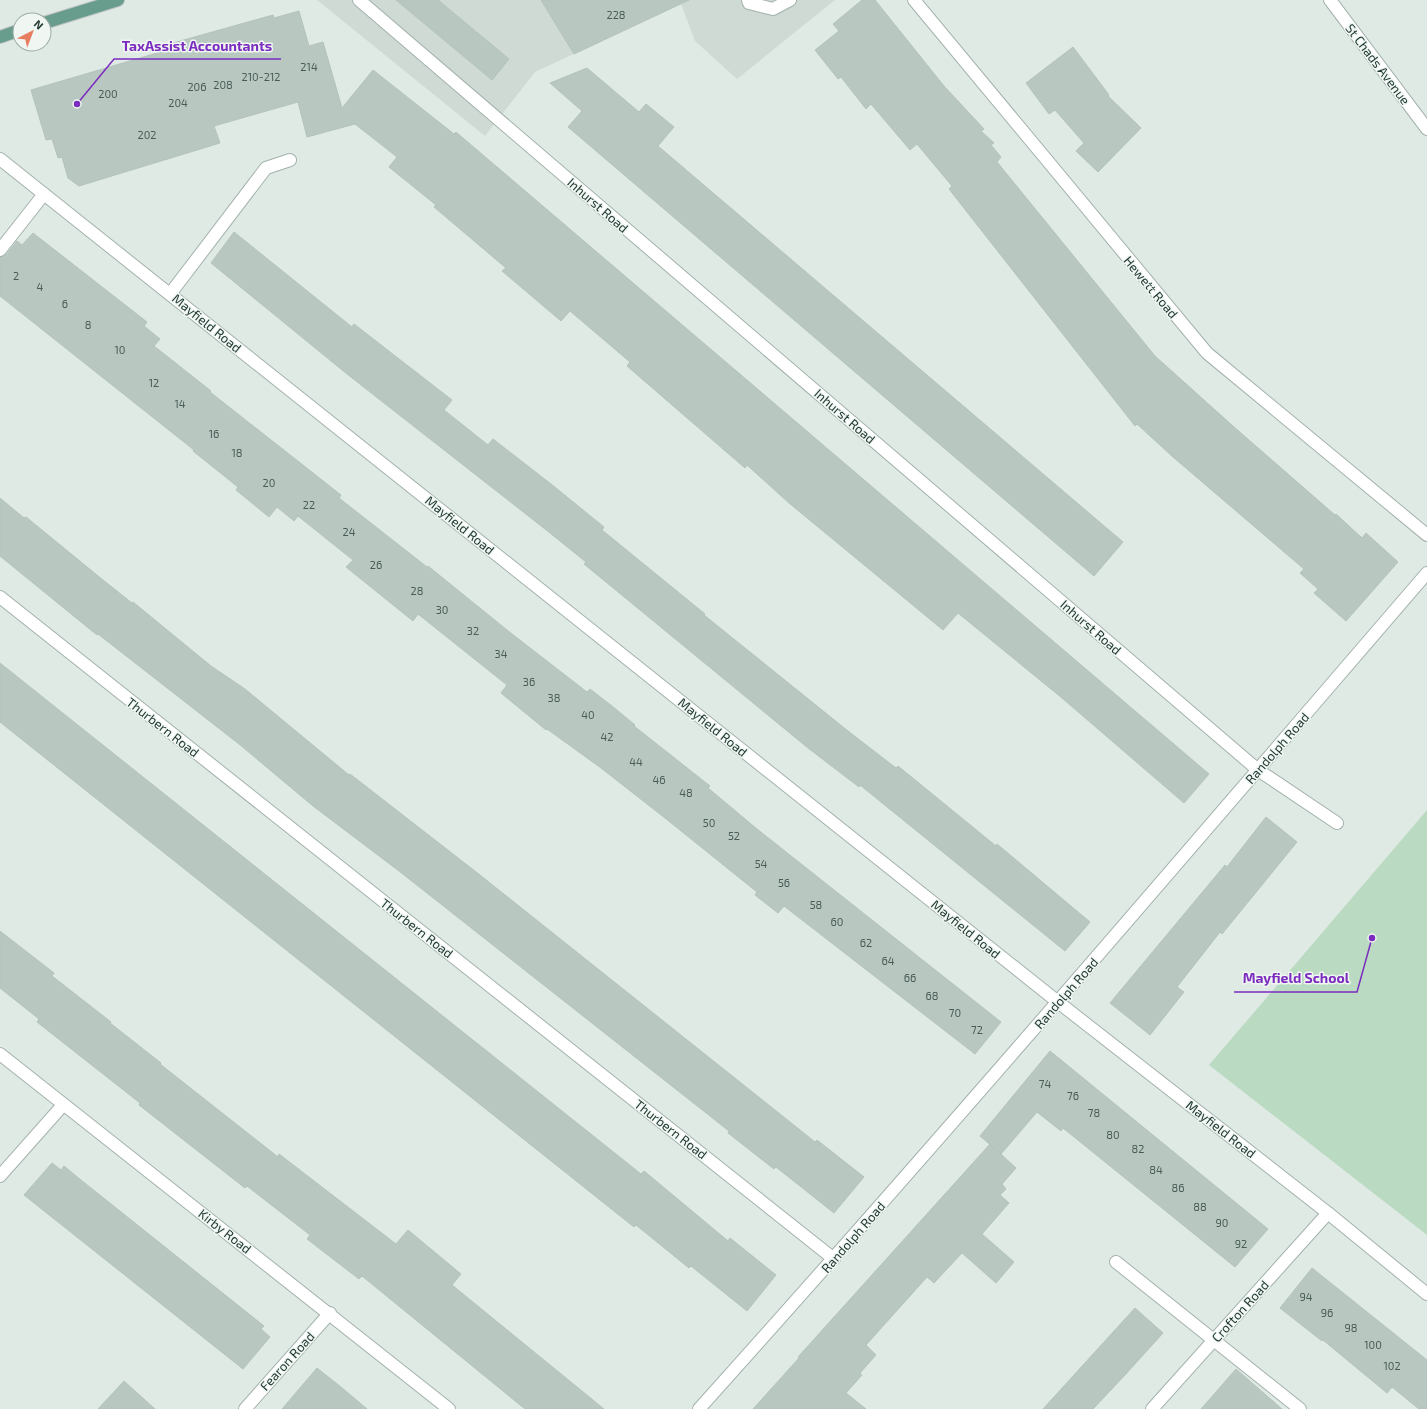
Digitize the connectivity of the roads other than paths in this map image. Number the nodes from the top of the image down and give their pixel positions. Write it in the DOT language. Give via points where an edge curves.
graph roads {
  1 [pos="118,0"];
  2 [pos="359,0"];
  3 [pos="748,0"];
  4 [pos="790,0"];
  5 [pos="914,0"];
  6 [pos="1330,0"];
  7 [pos="52,21"];
  8 [pos="12,32"];
  9 [pos="0,36"];
  10 [pos="1427,129"];
  11 [pos="0,159"];
  12 [pos="290,160"];
  13 [pos="44,194"];
  14 [pos="0,250"];
  15 [pos="170,294"];
  16 [pos="1427,535"];
  17 [pos="1427,573"];
  18 [pos="0,597"];
  19 [pos="1258,770"];
  20 [pos="1337,823"];
  21 [pos="1058,1002"];
  22 [pos="0,1054"];
  23 [pos="64,1105"];
  24 [pos="0,1176"];
  25 [pos="1328,1213"];
  26 [pos="834,1259"];
  27 [pos="1116,1262"];
  28 [pos="1427,1294"];
  29 [pos="330,1313"];
  30 [pos="1214,1339"];
  31 [pos="245,1409"];
  32 [pos="449,1409"];
  33 [pos="699,1409"];
  34 [pos="1152,1409"];
  35 [pos="1300,1409"];
  1 -- 7 [label="main road"];
  2 -- 19 [label="street, Inhurst Road"];
  3 -- 4 [label="street" via="749,3 773,9"];
  5 -- 16 [label="street, Hewett Road" via="1206,352"];
  6 -- 10 [label="street, St Chads Avenue"];
  8 -- 9 [label="main road"];
  11 -- 13 [label="street, Mayfield Road"];
  12 -- 15 [label="street" via="266,168"];
  13 -- 14 [label="street"];
  13 -- 15 [label="street, Mayfield Road"];
  15 -- 21 [label="street, Mayfield Road"];
  17 -- 19 [label="street, Randolph Road"];
  18 -- 26 [label="street, Thurbern Road"];
  19 -- 20 [label="street, Inhurst Road"];
  19 -- 21 [label="street, Randolph Road"];
  21 -- 25 [label="street, Mayfield Road"];
  21 -- 26 [label="street, Randolph Road"];
  22 -- 23 [label="street, Kirby Road"];
  23 -- 24 [label="street"];
  23 -- 29 [label="street, Kirby Road"];
  25 -- 28 [label="street, Mayfield Road"];
  25 -- 30 [label="street, Crofton Road"];
  26 -- 33 [label="street, Randolph Road"];
  27 -- 30 [label="street"];
  29 -- 31 [label="street, Fearon Road"];
  29 -- 32 [label="street, Kirby Road"];
  30 -- 34 [label="street, Crofton Road"];
  30 -- 35 [label="street"];
}
